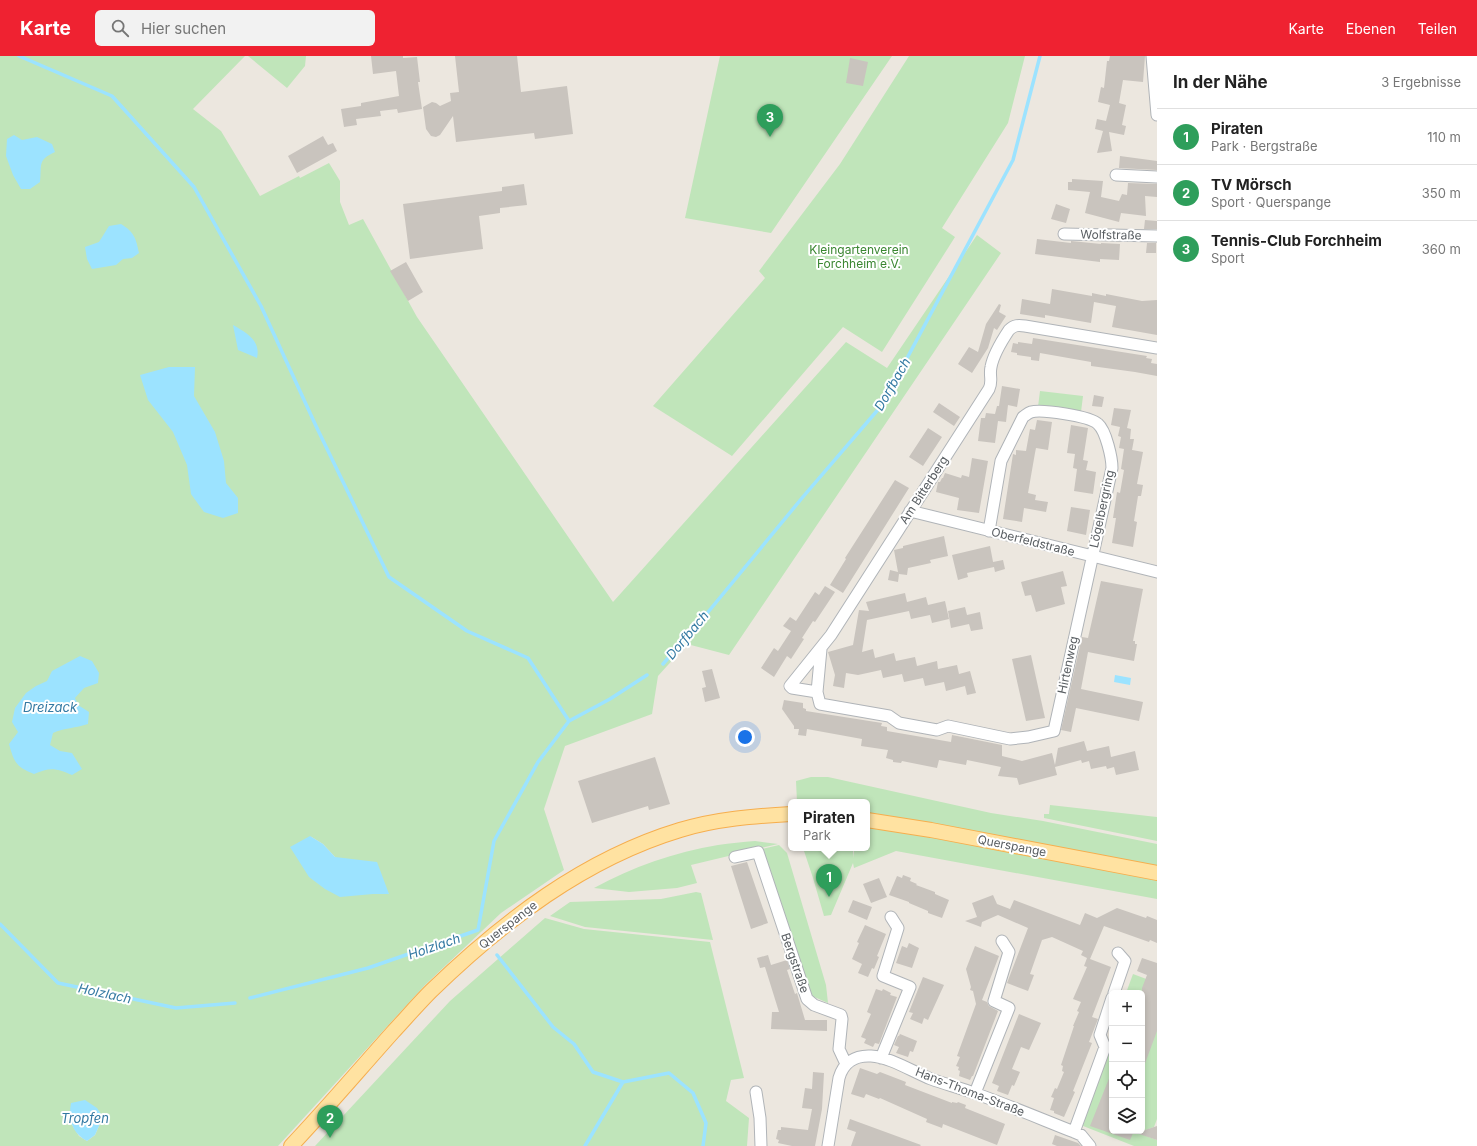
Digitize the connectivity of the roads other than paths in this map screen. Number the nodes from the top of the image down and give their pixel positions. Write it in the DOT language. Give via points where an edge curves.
graph roads {
  1 [pos="1152,56"];
  2 [pos="1157,115"];
  3 [pos="1116,175"];
  4 [pos="1157,177"];
  5 [pos="1064,234"];
  6 [pos="1157,236"];
  7 [pos="1157,348"];
  8 [pos="910,511"];
  9 [pos="989,531"];
  10 [pos="1092,556"];
  11 [pos="1157,572"];
  12 [pos="821,649"];
  13 [pos="817,692"];
  14 [pos="788,814"];
  15 [pos="870,820"];
  16 [pos="735,857"];
  17 [pos="1157,873"];
  18 [pos="891,917"];
  19 [pos="1002,941"];
  20 [pos="1118,953"];
  21 [pos="1115,990"];
  22 [pos="1109,1007"];
  23 [pos="881,1058"];
  24 [pos="846,1064"];
  25 [pos="756,1092"];
  26 [pos="975,1093"];
  27 [pos="1074,1132"];
  28 [pos="291,1146"];
  29 [pos="761,1146"];
  30 [pos="828,1146"];
  31 [pos="1090,1146"];
  1 -- 2 [label="street"];
  3 -- 4 [label="street"];
  5 -- 6 [label="street, Wolfstraße"];
  7 -- 8 [label="street, Am Bitterberg" via="1013,326 1006,334 992,363 992,380 988,389"];
  8 -- 9 [label="street, Oberfeldstraße"];
  8 -- 12 [label="street, Am Bitterberg"];
  9 -- 10 [label="street, Oberfeldstraße"];
  9 -- 10 [label="street, Lögelbergring" via="1001,461 1023,417 1029,412 1036,411 1088,418 1100,425 1112,463"];
  10 -- 11 [label="street, Oberfeldstraße"];
  10 -- 13 [label="street, Hirtenweg" via="1054,731 1010,738 948,726 937,730 899,723 889,716 820,704"];
  12 -- 13 [label="street, Am Bitterberg"];
  12 -- 13 [label="street, Am Bitterberg" via="790,686"];
  14 -- 28 [label="main road, Querspange" via="731,819 681,830 636,846 594,866 552,891 512,920 430,992"];
  15 -- 17 [label="main road, Querspange"];
  16 -- 24 [label="street, Bergstraße" via="758,852 807,999 814,1005 841,1014 839,1049"];
  18 -- 23 [label="street" via="898,928 883,976 910,987"];
  19 -- 26 [label="street" via="1009,952 994,1001 1009,1008"];
  20 -- 21 [label="street" via="1125,961"];
  22 -- 27 [label="street" via="1100,1035 1105,1047"];
  23 -- 24 [label="street, Hans-Thoma-Straße" via="859,1057"];
  23 -- 26 [label="street, Hans-Thoma-Straße" via="931,1079"];
  24 -- 30 [label="street" via="838,1078"];
  25 -- 29 [label="street"];
  26 -- 27 [label="street, Hans-Thoma-Straße"];
  27 -- 31 [label="street, Hans-Thoma-Straße" via="1081,1135"];
}
